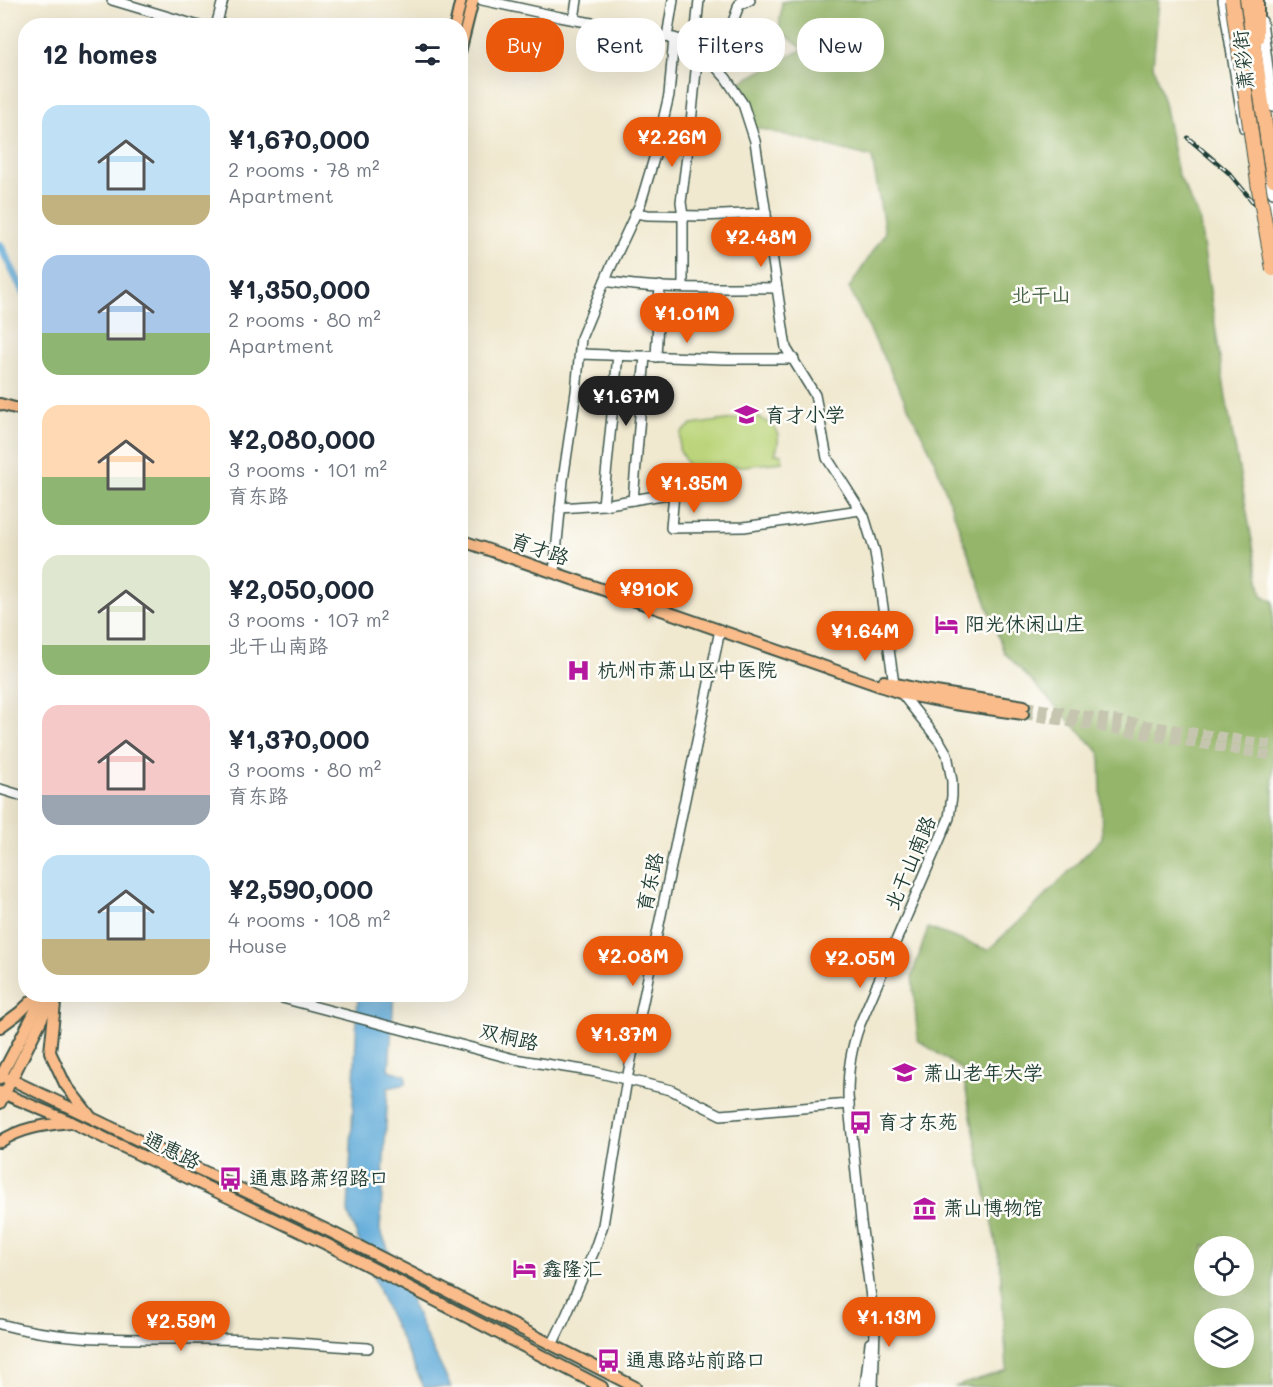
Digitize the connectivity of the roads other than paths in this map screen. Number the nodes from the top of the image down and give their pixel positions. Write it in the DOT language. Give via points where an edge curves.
graph roads {
  1 [pos="112,0"];
  2 [pos="223,0"];
  3 [pos="461,0"];
  4 [pos="473,0"];
  5 [pos="482,0"];
  6 [pos="577,0"];
  7 [pos="673,0"];
  8 [pos="699,0"];
  9 [pos="750,0"];
  10 [pos="1228,0"];
  11 [pos="1247,0"];
  12 [pos="1253,0"];
  13 [pos="1258,0"];
  14 [pos="740,3"];
  15 [pos="172,18"];
  16 [pos="218,18"];
  17 [pos="457,18"];
  18 [pos="697,18"];
  19 [pos="734,18"];
  20 [pos="574,19"];
  21 [pos="468,20"];
  22 [pos="674,38"];
  23 [pos="677,40"];
  24 [pos="1257,61"];
  25 [pos="696,72"];
  26 [pos="721,72"];
  27 [pos="1273,107"];
  28 [pos="1273,152"];
  29 [pos="1260,162"];
  30 [pos="1273,179"];
  31 [pos="1273,193"];
  32 [pos="635,213"];
  33 [pos="766,213"];
  34 [pos="683,216"];
  35 [pos="1273,269"];
  36 [pos="605,281"];
  37 [pos="660,286"];
  38 [pos="683,287"];
  39 [pos="777,288"];
  40 [pos="580,354"];
  41 [pos="618,355"];
  42 [pos="645,356"];
  43 [pos="656,357"];
  44 [pos="794,359"];
  45 [pos="0,404"];
  46 [pos="18,409"];
  47 [pos="633,500"];
  48 [pos="603,505"];
  49 [pos="560,508"];
  50 [pos="860,510"];
  51 [pos="468,543"];
  52 [pos="554,573"];
  53 [pos="720,630"];
  54 [pos="829,668"];
  55 [pos="894,684"];
  56 [pos="903,694"];
  57 [pos="0,789"];
  58 [pos="18,794"];
  59 [pos="31,1002"];
  60 [pos="40,1002"];
  61 [pos="51,1002"];
  62 [pos="54,1002"];
  63 [pos="297,1002"];
  64 [pos="0,1027"];
  65 [pos="0,1077"];
  66 [pos="627,1079"];
  67 [pos="12,1080"];
  68 [pos="2,1096"];
  69 [pos="849,1104"];
  70 [pos="92,1118"];
  71 [pos="71,1122"];
  72 [pos="0,1142"];
  73 [pos="873,1311"];
  74 [pos="0,1324"];
  75 [pos="552,1345"];
  76 [pos="368,1348"];
  77 [pos="602,1387"];
  78 [pos="635,1387"];
  79 [pos="865,1387"];
  80 [pos="873,1387"];
  1 -- 15 [label="street"];
  2 -- 16 [label="street"];
  3 -- 17 [label="main road"];
  4 -- 21 [label="main road"];
  5 -- 20 [label="street"];
  6 -- 20 [label="street"];
  7 -- 22 [label="street"];
  8 -- 18 [label="street"];
  9 -- 14 [label="street"];
  10 -- 29 [label="main road, 萧彩街"];
  10 -- 31 [label="street" via="1249,155"];
  10 -- 35 [label="highway, bridge"];
  11 -- 24 [label="highway"];
  12 -- 24 [label="highway"];
  13 -- 27 [label="street"];
  13 -- 28 [label="main road, 萧彩街" via="1258,43"];
  14 -- 19 [label="street"];
  20 -- 22 [label="street"];
  22 -- 23 [label="street"];
  22 -- 32 [label="street" via="669,95 655,155"];
  24 -- 30 [label="highway"];
  25 -- 34 [label="street" via="681,202"];
  26 -- 33 [label="street" via="743,104 755,141"];
  32 -- 34 [label="street"];
  32 -- 36 [label="street"];
  33 -- 34 [label="street"];
  33 -- 39 [label="street"];
  34 -- 38 [label="street"];
  36 -- 37 [label="street"];
  36 -- 40 [label="street" via="581,338"];
  37 -- 38 [label="street"];
  37 -- 43 [label="street"];
  38 -- 39 [label="street"];
  39 -- 44 [label="street" via="786,348"];
  40 -- 41 [label="street"];
  40 -- 49 [label="street"];
  41 -- 42 [label="street"];
  41 -- 48 [label="street"];
  42 -- 43 [label="street"];
  42 -- 47 [label="street"];
  43 -- 44 [label="street"];
  44 -- 50 [label="street" via="815,395 827,458"];
  45 -- 46 [label="main road"];
  47 -- 48 [label="street"];
  47 -- 50 [label="street" via="674,493 671,528 744,527"];
  48 -- 49 [label="street"];
  49 -- 52 [label="street"];
  50 -- 55 [label="street" via="875,552"];
  51 -- 52 [label="main road, 育才路"];
  52 -- 53 [label="main road, 育才路"];
  53 -- 54 [label="main road, 育才路"];
  53 -- 66 [label="street, 育东路"];
  54 -- 55 [label="main road, 育才路"];
  54 -- 56 [label="main road, 育才路"];
  55 -- 56 [label="street, 北干山南路"];
  55 -- 56 [label="main road, 育才路" via="1023,710 954,704"];
  56 -- 69 [label="street, 北干山南路" via="946,754 952,781 949,818 852,1046"];
  57 -- 58 [label="street"];
  59 -- 64 [label="main road"];
  60 -- 65 [label="main road"];
  61 -- 67 [label="main road"];
  62 -- 70 [label="main road" via="50,1052 65,1084"];
  63 -- 66 [label="street, 双桐路" via="514,1059"];
  65 -- 67 [label="main road"];
  66 -- 69 [label="street, 双桐路" via="671,1090 721,1115"];
  66 -- 75 [label="street, 育东路" via="603,1226"];
  67 -- 68 [label="main road"];
  67 -- 70 [label="main road"];
  68 -- 71 [label="main road, 通惠路"];
  69 -- 73 [label="street, 北干山南路"];
  70 -- 75 [label="main road" via="333,1233"];
  71 -- 72 [label="main road" via="36,1126"];
  71 -- 77 [label="main road, 通惠路" via="327,1244"];
  73 -- 79 [label="street"];
  73 -- 80 [label="street, 北干山南路"];
  74 -- 76 [label="street" via="94,1339 216,1339"];
  75 -- 78 [label="main road"];
}
